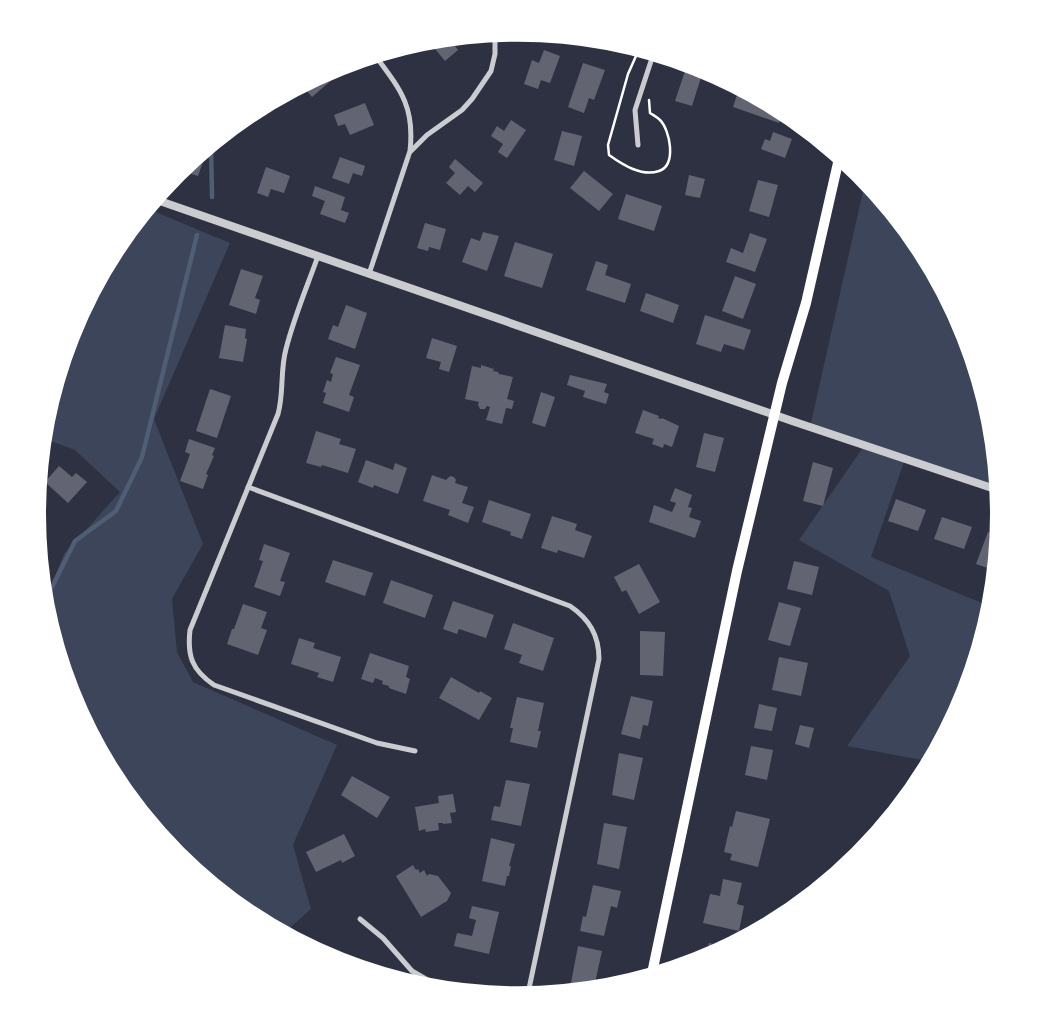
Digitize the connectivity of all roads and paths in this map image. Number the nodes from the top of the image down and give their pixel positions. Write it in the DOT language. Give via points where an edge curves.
graph roads {
  1 [pos="495,40"];
  2 [pos="652,58"];
  3 [pos="379,60"];
  4 [pos="638,144"];
  5 [pos="410,151"];
  6 [pos="838,163"];
  7 [pos="161,201"];
  8 [pos="318,256"];
  9 [pos="369,274"];
  10 [pos="774,414"];
  11 [pos="248,486"];
  12 [pos="993,489"];
  13 [pos="415,751"];
  14 [pos="360,919"];
  15 [pos="653,971"];
  16 [pos="430,982"];
  17 [pos="529,990"];
  1 -- 5 [label="street" via="491,71 472,99"];
  2 -- 4 [label="street" via="635,110"];
  3 -- 5 [label="street" via="405,98 412,134"];
  5 -- 9 [label="street"];
  6 -- 10 [label="main road" via="806,303"];
  7 -- 8 [label="street"];
  8 -- 9 [label="street"];
  8 -- 11 [label="street" via="286,348 278,414"];
  9 -- 10 [label="street"];
  10 -- 12 [label="street"];
  10 -- 15 [label="main road" via="736,571"];
  11 -- 13 [label="street" via="190,630 190,658 196,669 214,685 377,743"];
  11 -- 17 [label="street" via="570,606 590,624 596,636 599,659"];
  14 -- 16 [label="street" via="383,938 412,972"];
}
